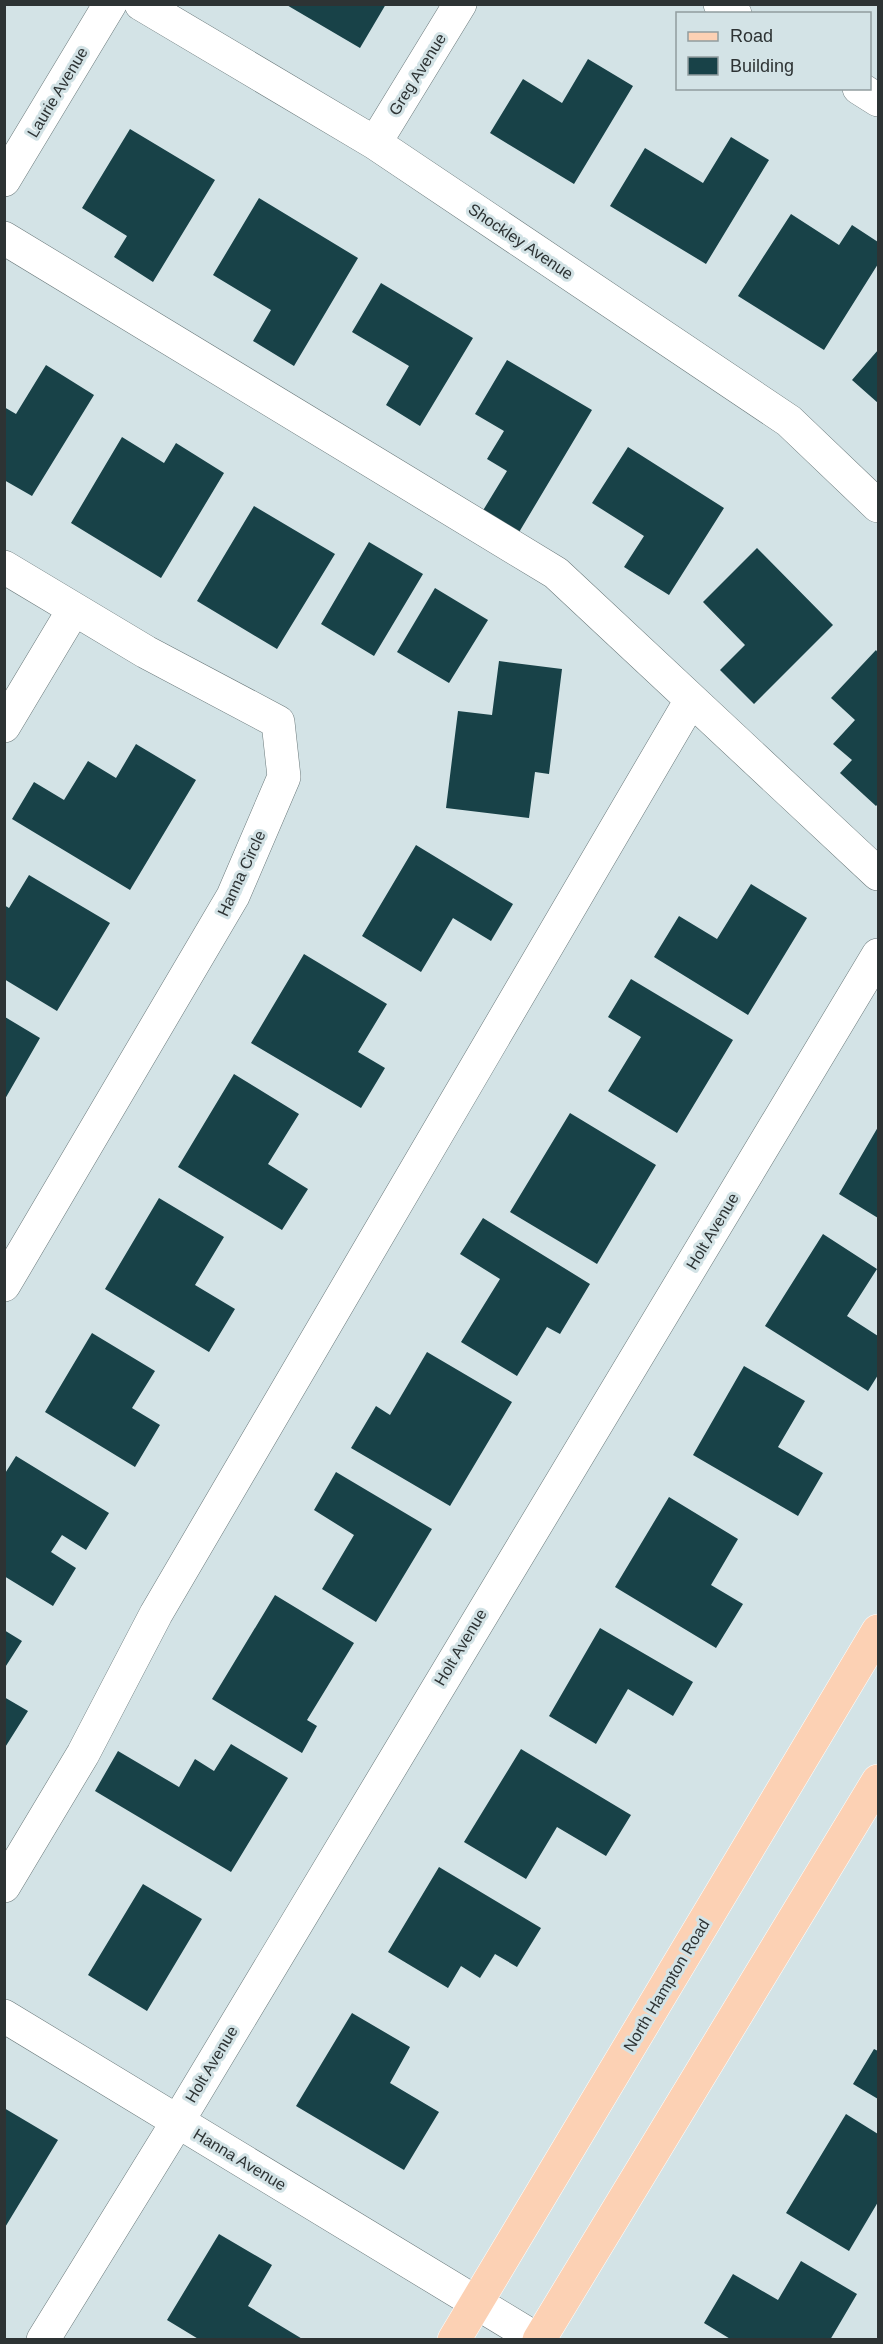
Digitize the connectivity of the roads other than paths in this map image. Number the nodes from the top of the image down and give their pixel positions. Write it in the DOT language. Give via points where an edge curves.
graph roads {
  1 [pos="110,4"];
  2 [pos="141,4"];
  3 [pos="460,4"];
  4 [pos="862,90"];
  5 [pos="879,100"];
  6 [pos="375,143"];
  7 [pos="4,180"];
  8 [pos="4,238"];
  9 [pos="879,506"];
  10 [pos="4,567"];
  11 [pos="74,609"];
  12 [pos="691,700"];
  13 [pos="4,726"];
  14 [pos="879,874"];
  15 [pos="879,955"];
  16 [pos="4,1285"];
  17 [pos="879,1631"];
  18 [pos="879,1781"];
  19 [pos="4,1886"];
  20 [pos="4,2016"];
  21 [pos="178,2121"];
  22 [pos="477,2302"];
  23 [pos="43,2340"];
  24 [pos="454,2340"];
  25 [pos="538,2340"];
  1 -- 7 [label="street, Laurie Avenue"];
  2 -- 6 [label="street, Shockley Avenue"];
  3 -- 6 [label="street, Greg Avenue"];
  4 -- 5 [label="street"];
  6 -- 9 [label="street, Shockley Avenue" via="789,421"];
  8 -- 12 [label="street" via="556,573"];
  10 -- 11 [label="street, Hanna Circle"];
  11 -- 13 [label="street"];
  11 -- 16 [label="street, Hanna Circle" via="278,722 284,777 233,896"];
  12 -- 14 [label="street"];
  12 -- 19 [label="street" via="156,1614 83,1754"];
  15 -- 21 [label="street, Holt Avenue"];
  17 -- 22 [label="main road, North Hampton Road"];
  18 -- 25 [label="main road"];
  20 -- 21 [label="street, Hanna Avenue"];
  21 -- 22 [label="street, Hanna Avenue"];
  21 -- 23 [label="street, Holt Avenue"];
  22 -- 24 [label="main road, North Hampton Road"];
  22 -- 25 [label="street, Hanna Avenue"];
}
